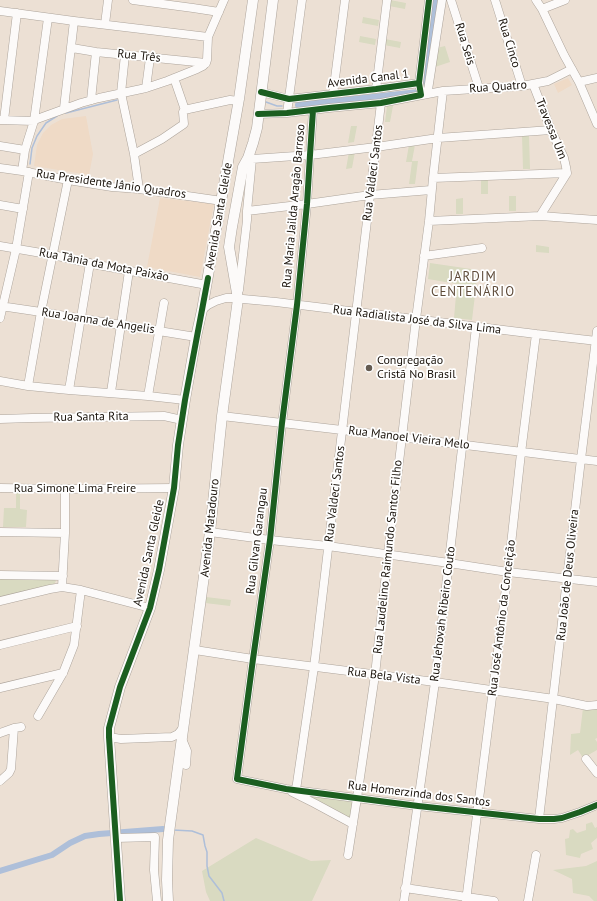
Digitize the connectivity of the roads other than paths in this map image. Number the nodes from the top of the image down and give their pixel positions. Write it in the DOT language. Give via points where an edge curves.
graph roads {
  1 [pos="108,0"];
  2 [pos="133,0"];
  3 [pos="253,0"];
  4 [pos="273,0"];
  5 [pos="302,0"];
  6 [pos="345,0"];
  7 [pos="387,0"];
  8 [pos="430,0"];
  9 [pos="442,0"];
  10 [pos="451,0"];
  11 [pos="495,0"];
  12 [pos="536,0"];
  13 [pos="565,0"];
  14 [pos="161,2"];
  15 [pos="191,4"];
  16 [pos="221,4"];
  17 [pos="542,9"];
  18 [pos="0,11"];
  19 [pos="17,13"];
  20 [pos="48,18"];
  21 [pos="74,21"];
  22 [pos="105,24"];
  23 [pos="208,37"];
  24 [pos="72,48"];
  25 [pos="96,52"];
  26 [pos="125,55"];
  27 [pos="150,58"];
  28 [pos="206,63"];
  29 [pos="572,69"];
  30 [pos="174,78"];
  31 [pos="597,78"];
  32 [pos="579,82"];
  33 [pos="419,83"];
  34 [pos="533,84"];
  35 [pos="522,86"];
  36 [pos="146,88"];
  37 [pos="478,88"];
  38 [pos="376,89"];
  39 [pos="443,91"];
  40 [pos="261,92"];
  41 [pos="425,92"];
  42 [pos="120,93"];
  43 [pos="333,94"];
  44 [pos="289,99"];
  45 [pos="91,100"];
  46 [pos="239,101"];
  47 [pos="382,103"];
  48 [pos="64,108"];
  49 [pos="185,110"];
  50 [pos="313,110"];
  51 [pos="258,114"];
  52 [pos="287,114"];
  53 [pos="2,120"];
  54 [pos="34,121"];
  55 [pos="597,124"];
  56 [pos="551,130"];
  57 [pos="438,138"];
  58 [pos="0,146"];
  59 [pos="376,147"];
  60 [pos="25,150"];
  61 [pos="134,154"];
  62 [pos="310,155"];
  63 [pos="250,159"];
  64 [pos="0,168"];
  65 [pos="25,171"];
  66 [pos="567,173"];
  67 [pos="433,178"];
  68 [pos="68,180"];
  69 [pos="139,188"];
  70 [pos="431,190"];
  71 [pos="370,195"];
  72 [pos="222,201"];
  73 [pos="307,204"];
  74 [pos="0,205"];
  75 [pos="22,209"];
  76 [pos="247,211"];
  77 [pos="540,216"];
  78 [pos="597,220"];
  79 [pos="429,221"];
  80 [pos="0,246"];
  81 [pos="482,248"];
  82 [pos="16,249"];
  83 [pos="53,255"];
  84 [pos="424,256"];
  85 [pos="90,263"];
  86 [pos="129,271"];
  87 [pos="207,285"];
  88 [pos="238,298"];
  89 [pos="164,303"];
  90 [pos="298,305"];
  91 [pos="1,307"];
  92 [pos="202,310"];
  93 [pos="41,312"];
  94 [pos="356,312"];
  95 [pos="0,318"];
  96 [pos="81,318"];
  97 [pos="416,319"];
  98 [pos="121,325"];
  99 [pos="476,327"];
  100 [pos="159,331"];
  101 [pos="597,331"];
  102 [pos="536,334"];
  103 [pos="196,337"];
  104 [pos="596,341"];
  105 [pos="0,381"];
  106 [pos="28,386"];
  107 [pos="69,390"];
  108 [pos="111,392"];
  109 [pos="148,396"];
  110 [pos="185,400"];
  111 [pos="222,416"];
  112 [pos="0,419"];
  113 [pos="182,420"];
  114 [pos="282,423"];
  115 [pos="342,430"];
  116 [pos="402,437"];
  117 [pos="462,445"];
  118 [pos="521,453"];
  119 [pos="581,459"];
  120 [pos="597,461"];
  121 [pos="0,488"];
  122 [pos="174,488"];
  123 [pos="65,489"];
  124 [pos="0,532"];
  125 [pos="210,532"];
  126 [pos="65,533"];
  127 [pos="270,540"];
  128 [pos="328,546"];
  129 [pos="388,555"];
  130 [pos="449,563"];
  131 [pos="508,572"];
  132 [pos="0,575"];
  133 [pos="62,576"];
  134 [pos="568,579"];
  135 [pos="597,582"];
  136 [pos="62,587"];
  137 [pos="81,590"];
  138 [pos="0,601"];
  139 [pos="150,608"];
  140 [pos="77,626"];
  141 [pos="0,645"];
  142 [pos="195,650"];
  143 [pos="253,659"];
  144 [pos="314,667"];
  145 [pos="63,672"];
  146 [pos="375,675"];
  147 [pos="435,682"];
  148 [pos="0,688"];
  149 [pos="493,690"];
  150 [pos="554,699"];
  151 [pos="597,705"];
  152 [pos="38,716"];
  153 [pos="183,728"];
  154 [pos="0,733"];
  155 [pos="109,737"];
  156 [pos="182,739"];
  157 [pos="586,759"];
  158 [pos="186,765"];
  159 [pos="597,773"];
  160 [pos="237,779"];
  161 [pos="0,781"];
  162 [pos="286,789"];
  163 [pos="296,790"];
  164 [pos="358,798"];
  165 [pos="597,804"];
  166 [pos="418,806"];
  167 [pos="477,812"];
  168 [pos="539,819"];
  169 [pos="353,824"];
  170 [pos="116,838"];
  171 [pos="348,855"];
  172 [pos="536,856"];
  173 [pos="405,888"];
  174 [pos="466,899"];
  175 [pos="120,901"];
  176 [pos="157,901"];
  177 [pos="168,901"];
  178 [pos="404,901"];
  179 [pos="494,901"];
  180 [pos="528,901"];
  1 -- 22 [label="street"];
  2 -- 14 [label="street"];
  3 -- 46 [label="main road, Avenida Santa Gleide"];
  4 -- 40 [label="main road, Avenida Santa Gleide"];
  5 -- 44 [label="street"];
  6 -- 43 [label="street"];
  7 -- 38 [label="street"];
  8 -- 33 [label="street, Avenida Canal 1"];
  9 -- 41 [label="street"];
  10 -- 37 [label="street, Rua Seis"];
  11 -- 35 [label="street, Rua Cinco"];
  12 -- 17 [label="street"];
  13 -- 17 [label="street"];
  14 -- 15 [label="street"];
  15 -- 16 [label="street"];
  16 -- 23 [label="street"];
  17 -- 29 [label="street"];
  18 -- 19 [label="street"];
  19 -- 20 [label="street"];
  19 -- 53 [label="street"];
  20 -- 21 [label="street"];
  20 -- 54 [label="street"];
  21 -- 22 [label="street"];
  21 -- 24 [label="street"];
  22 -- 23 [label="street"];
  23 -- 28 [label="street"];
  24 -- 25 [label="street, Rua Três"];
  24 -- 48 [label="street"];
  25 -- 26 [label="street, Rua Três"];
  25 -- 45 [label="street"];
  26 -- 27 [label="street, Rua Três"];
  26 -- 42 [label="street"];
  27 -- 28 [label="street, Rua Três"];
  27 -- 36 [label="street"];
  28 -- 30 [label="street"];
  29 -- 32 [label="street"];
  29 -- 34 [label="street, Rua Quatro" via="552,79"];
  30 -- 36 [label="street"];
  30 -- 49 [label="street"];
  31 -- 32 [label="street"];
  32 -- 55 [label="street"];
  33 -- 38 [label="street, Avenida Canal 1"];
  33 -- 41 [label="street"];
  34 -- 35 [label="street, Rua Quatro"];
  34 -- 56 [label="street, Travessa Um"];
  35 -- 37 [label="street, Rua Quatro"];
  36 -- 42 [label="street"];
  37 -- 39 [label="street, Rua Quatro"];
  38 -- 43 [label="street, Avenida Canal 1"];
  39 -- 41 [label="street, Rua Quatro"];
  39 -- 57 [label="street, Rua Laudelino Raimundo Santos Filho"];
  40 -- 44 [label="street, Avenida Canal 1"];
  40 -- 51 [label="main road, Avenida Santa Gleide"];
  41 -- 47 [label="street, Rua Quatro"];
  42 -- 45 [label="street"];
  42 -- 61 [label="street"];
  43 -- 44 [label="street, Avenida Canal 1"];
  44 -- 52 [label="street"];
  45 -- 48 [label="street"];
  46 -- 49 [label="street" via="230,100"];
  46 -- 72 [label="main road, Avenida Santa Gleide"];
  47 -- 50 [label="street, Rua Quatro"];
  47 -- 59 [label="street, Rua Valdeci Santos"];
  48 -- 54 [label="street"];
  49 -- 61 [label="street" via="184,124"];
  50 -- 52 [label="street, Rua Quatro"];
  50 -- 62 [label="street, Rua Maria Jailda Aragão Barroso"];
  51 -- 52 [label="street, Rua Quatro"];
  51 -- 63 [label="main road, Avenida Santa Gleide"];
  53 -- 54 [label="street"];
  54 -- 60 [label="street"];
  56 -- 57 [label="street"];
  56 -- 66 [label="street, Travessa Um" via="564,158"];
  57 -- 59 [label="street"];
  57 -- 67 [label="street, Rua Laudelino Raimundo Santos Filho"];
  58 -- 60 [label="street"];
  59 -- 62 [label="street"];
  59 -- 71 [label="street, Rua Valdeci Santos"];
  60 -- 65 [label="street"];
  61 -- 69 [label="street"];
  62 -- 63 [label="street"];
  62 -- 73 [label="street, Rua Maria Jailda Aragão Barroso"];
  63 -- 76 [label="street, Avenida Matadouro"];
  63 -- 88 [label="main road, Avenida Santa Gleide" via="243,167 229,247"];
  64 -- 65 [label="street, Rua Presidente Jânio Quadros"];
  65 -- 68 [label="street, Rua Presidente Jânio Quadros"];
  65 -- 75 [label="street"];
  66 -- 67 [label="street"];
  66 -- 77 [label="street, Travessa Um"];
  67 -- 70 [label="street, Rua Laudelino Raimundo Santos Filho"];
  68 -- 69 [label="street, Rua Presidente Jânio Quadros" via="112,187"];
  68 -- 83 [label="street"];
  69 -- 72 [label="street, Rua Presidente Jânio Quadros"];
  70 -- 71 [label="street"];
  70 -- 79 [label="street, Rua Laudelino Raimundo Santos Filho"];
  71 -- 73 [label="street"];
  71 -- 94 [label="street, Rua Valdeci Santos"];
  72 -- 87 [label="main road, Avenida Santa Gleide"];
  73 -- 76 [label="street"];
  73 -- 90 [label="street, Rua Maria Jailda Aragão Barroso"];
  74 -- 75 [label="street"];
  75 -- 82 [label="street"];
  76 -- 88 [label="street, Avenida Matadouro"];
  77 -- 78 [label="street"];
  77 -- 79 [label="street"];
  79 -- 84 [label="street, Rua Laudelino Raimundo Santos Filho"];
  80 -- 82 [label="street, Rua Tânia da Mota Paixão"];
  81 -- 84 [label="street"];
  82 -- 83 [label="street, Rua Tânia da Mota Paixão"];
  82 -- 91 [label="street"];
  83 -- 85 [label="street, Rua Tânia da Mota Paixão"];
  83 -- 93 [label="street"];
  84 -- 97 [label="street, Rua Laudelino Raimundo Santos Filho"];
  85 -- 86 [label="street, Rua Tânia da Mota Paixão"];
  85 -- 96 [label="street"];
  86 -- 87 [label="street, Rua Tânia da Mota Paixão"];
  86 -- 98 [label="street"];
  87 -- 92 [label="main road, Avenida Santa Gleide"];
  88 -- 90 [label="street, Rua Radialista José da Silva Lima"];
  88 -- 92 [label="street, Rua Radialista José da Silva Lima" via="220,299"];
  88 -- 111 [label="main road, Avenida Matadouro"];
  89 -- 100 [label="street"];
  90 -- 94 [label="street, Rua Radialista José da Silva Lima"];
  90 -- 114 [label="street, Rua Gilvan Garangau"];
  91 -- 93 [label="street, Rua Joanna de Angelis"];
  91 -- 95 [label="street"];
  92 -- 103 [label="main road, Avenida Santa Gleide"];
  93 -- 96 [label="street, Rua Joanna de Angelis"];
  93 -- 106 [label="street"];
  94 -- 97 [label="street, Rua Radialista José da Silva Lima"];
  94 -- 115 [label="street, Rua Valdeci Santos"];
  96 -- 98 [label="street, Rua Joanna de Angelis"];
  96 -- 107 [label="street"];
  97 -- 99 [label="street, Rua Radialista José da Silva Lima"];
  97 -- 116 [label="street, Rua Laudelino Raimundo Santos Filho"];
  98 -- 100 [label="street, Rua Joanna de Angelis"];
  98 -- 108 [label="street"];
  99 -- 102 [label="street, Rua Radialista José da Silva Lima"];
  99 -- 117 [label="street, Rua Jehovah Ribeiro Couto"];
  100 -- 103 [label="street, Rua Joanna de Angelis"];
  100 -- 109 [label="street"];
  101 -- 104 [label="street, Rua João de Deus Oliveira"];
  102 -- 104 [label="street, Rua Radialista José da Silva Lima"];
  102 -- 118 [label="street, Rua José Antônio da Conceição"];
  103 -- 110 [label="main road, Avenida Santa Gleide"];
  104 -- 119 [label="street, Rua João de Deus Oliveira"];
  105 -- 106 [label="street"];
  106 -- 107 [label="street"];
  107 -- 108 [label="street"];
  108 -- 109 [label="street"];
  109 -- 110 [label="street"];
  110 -- 113 [label="main road, Avenida Santa Gleide"];
  111 -- 114 [label="street, Rua Manoel Vieira Melo"];
  111 -- 125 [label="main road, Avenida Matadouro"];
  112 -- 113 [label="street, Rua Santa Rita" via="164,416"];
  113 -- 122 [label="main road, Avenida Santa Gleide" via="174,445"];
  114 -- 115 [label="street, Rua Manoel Vieira Melo"];
  114 -- 127 [label="street, Rua Gilvan Garangau"];
  115 -- 116 [label="street, Rua Manoel Vieira Melo"];
  115 -- 128 [label="street, Rua Valdeci Santos"];
  116 -- 117 [label="street, Rua Manoel Vieira Melo"];
  116 -- 129 [label="street, Rua Laudelino Raimundo Santos Filho"];
  117 -- 118 [label="street, Rua Manoel Vieira Melo"];
  117 -- 130 [label="street, Rua Jehovah Ribeiro Couto"];
  118 -- 119 [label="street, Rua Manoel Vieira Melo"];
  118 -- 131 [label="street, Rua José Antônio da Conceição"];
  119 -- 120 [label="street, Rua Manoel Vieira Melo"];
  119 -- 134 [label="street, Rua João de Deus Oliveira"];
  121 -- 123 [label="street, Rua Simone Lima Freire"];
  122 -- 123 [label="street, Rua Simone Lima Freire"];
  122 -- 139 [label="main road, Avenida Santa Gleide"];
  123 -- 126 [label="street"];
  124 -- 126 [label="street"];
  125 -- 127 [label="street"];
  125 -- 142 [label="main road, Avenida Matadouro"];
  126 -- 133 [label="street"];
  127 -- 128 [label="street"];
  127 -- 143 [label="street, Rua Gilvan Garangau"];
  128 -- 129 [label="street"];
  128 -- 144 [label="street, Rua Valdeci Santos"];
  129 -- 130 [label="street"];
  129 -- 146 [label="street, Rua Laudelino Raimundo Santos Filho"];
  130 -- 131 [label="street"];
  130 -- 147 [label="street, Rua Jehovah Ribeiro Couto"];
  131 -- 134 [label="street"];
  131 -- 149 [label="street, Rua José Antônio da Conceição"];
  132 -- 133 [label="street"];
  133 -- 136 [label="street"];
  134 -- 135 [label="street"];
  134 -- 150 [label="street, Rua João de Deus Oliveira"];
  136 -- 137 [label="street"];
  136 -- 138 [label="street"];
  137 -- 139 [label="street"];
  137 -- 140 [label="street"];
  139 -- 155 [label="main road, Avenida Santa Gleide" via="120,687"];
  140 -- 141 [label="street"];
  140 -- 145 [label="street" via="74,645"];
  142 -- 143 [label="street, Rua Bela Vista"];
  142 -- 153 [label="main road, Avenida Matadouro"];
  143 -- 144 [label="street, Rua Bela Vista"];
  143 -- 160 [label="street, Rua Gilvan Garangau"];
  144 -- 146 [label="street, Rua Bela Vista"];
  144 -- 163 [label="street, Rua Valdeci Santos"];
  145 -- 148 [label="street"];
  145 -- 152 [label="street"];
  146 -- 147 [label="street, Rua Bela Vista"];
  146 -- 164 [label="street, Rua Laudelino Raimundo Santos Filho"];
  147 -- 149 [label="street, Rua Bela Vista"];
  147 -- 166 [label="street, Rua Jehovah Ribeiro Couto"];
  149 -- 150 [label="street, Rua Bela Vista"];
  149 -- 167 [label="street, Rua José Antônio da Conceição"];
  150 -- 151 [label="street, Rua Bela Vista" via="587,706"];
  150 -- 168 [label="street, Rua João de Deus Oliveira"];
  153 -- 155 [label="street" via="172,737 121,740"];
  153 -- 156 [label="main road, Avenida Matadouro"];
  154 -- 161 [label="street" via="18,727 11,769"];
  155 -- 170 [label="main road, Avenida Santa Gleide"];
  156 -- 158 [label="street" via="187,751"];
  156 -- 177 [label="main road, Avenida Matadouro" via="168,840"];
  157 -- 159 [label="street"];
  160 -- 162 [label="street, Rua Homerzinda dos Santos"];
  162 -- 163 [label="street, Rua Homerzinda dos Santos"];
  162 -- 169 [label="street, Rua Homerzinda dos Santos"];
  163 -- 164 [label="street, Rua Homerzinda dos Santos"];
  164 -- 166 [label="street, Rua Homerzinda dos Santos"];
  164 -- 169 [label="street, Rua Laudelino Raimundo Santos Filho"];
  165 -- 168 [label="street, Rua Homerzinda dos Santos" via="562,818"];
  166 -- 167 [label="street, Rua Homerzinda dos Santos"];
  166 -- 173 [label="street, Rua Jehovah Ribeiro Couto"];
  167 -- 168 [label="street, Rua Homerzinda dos Santos"];
  167 -- 174 [label="street, Rua José Antônio da Conceição"];
  169 -- 171 [label="street, Rua Laudelino Raimundo Santos Filho"];
  170 -- 175 [label="main road, Avenida Santa Gleide"];
  170 -- 176 [label="street" via="155,837 154,870"];
  172 -- 180 [label="street"];
  173 -- 174 [label="street"];
  173 -- 178 [label="street, Rua Jehovah Ribeiro Couto"];
  174 -- 179 [label="street"];
}
